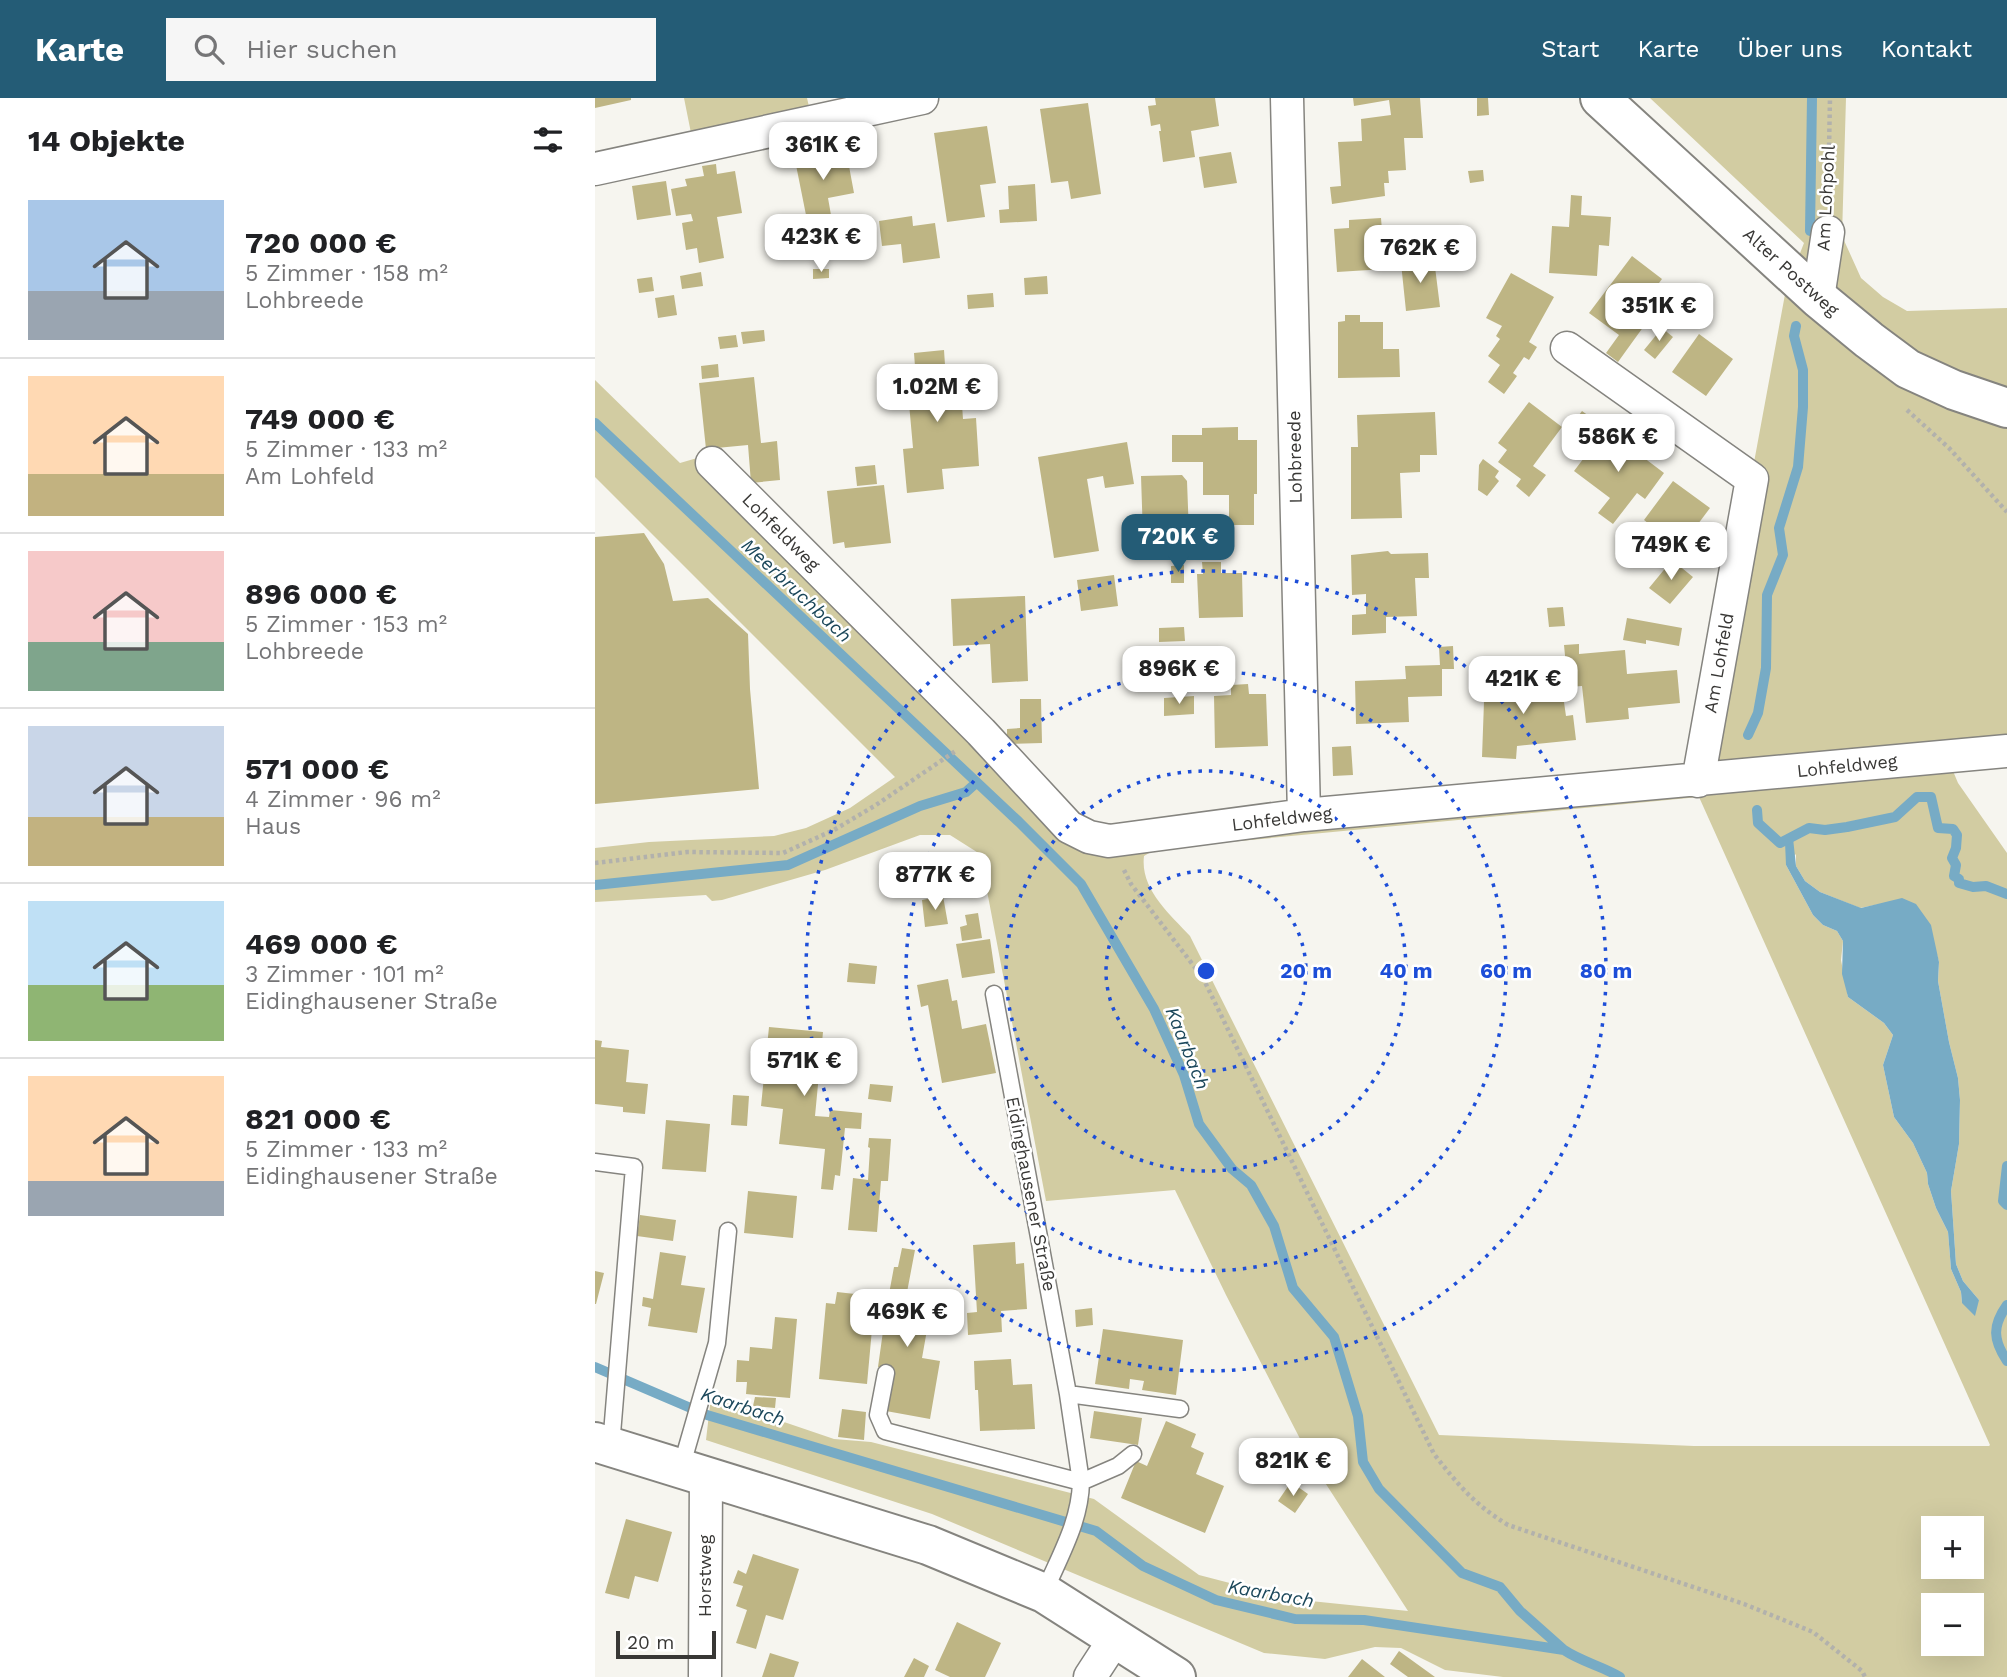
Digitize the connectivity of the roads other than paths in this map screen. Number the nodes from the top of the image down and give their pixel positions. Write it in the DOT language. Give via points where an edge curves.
graph roads {
  1 [pos="922,98"];
  2 [pos="1287,98"];
  3 [pos="1600,98"];
  4 [pos="595,169"];
  5 [pos="1828,232"];
  6 [pos="1818,298"];
  7 [pos="1567,348"];
  8 [pos="2007,408"];
  9 [pos="712,463"];
  10 [pos="2007,751"];
  11 [pos="1698,781"];
  12 [pos="1304,815"];
  13 [pos="993,994"];
  14 [pos="595,1162"];
  15 [pos="728,1231"];
  16 [pos="886,1373"];
  17 [pos="1068,1394"];
  18 [pos="1180,1409"];
  19 [pos="603,1444"];
  20 [pos="1133,1454"];
  21 [pos="692,1460"];
  22 [pos="1081,1489"];
  23 [pos="1044,1593"];
  24 [pos="1116,1637"];
  25 [pos="705,1677"];
  26 [pos="1090,1677"];
  27 [pos="1176,1677"];
  1 -- 4 [label="street"];
  2 -- 12 [label="street, Lohbreede"];
  3 -- 6 [label="main road, Alter Postweg"];
  5 -- 6 [label="street, Am Lohpohl"];
  6 -- 8 [label="main road, Alter Postweg" via="1908,369"];
  7 -- 11 [label="street, Am Lohfeld" via="1752,479"];
  9 -- 12 [label="street, Lohfeldweg" via="981,732 1069,827 1109,841"];
  10 -- 11 [label="street, Lohfeldweg"];
  11 -- 12 [label="street, Lohfeldweg"];
  13 -- 17 [label="lane, Eidinghausener Straße"];
  14 -- 19 [label="lane" via="634,1167 613,1405"];
  15 -- 21 [label="lane" via="717,1343 704,1385"];
  16 -- 22 [label="lane" via="879,1415 885,1431"];
  17 -- 18 [label="lane"];
  17 -- 22 [label="lane, Eidinghausener Straße"];
  19 -- 21 [label="main road"];
  20 -- 22 [label="lane"];
  21 -- 23 [label="main road" via="928,1545"];
  21 -- 25 [label="street, Horstweg"];
  22 -- 23 [label="lane, Eidinghausener Straße" via="1070,1536"];
  23 -- 24 [label="main road"];
  24 -- 26 [label="street"];
  24 -- 27 [label="main road"];
}
